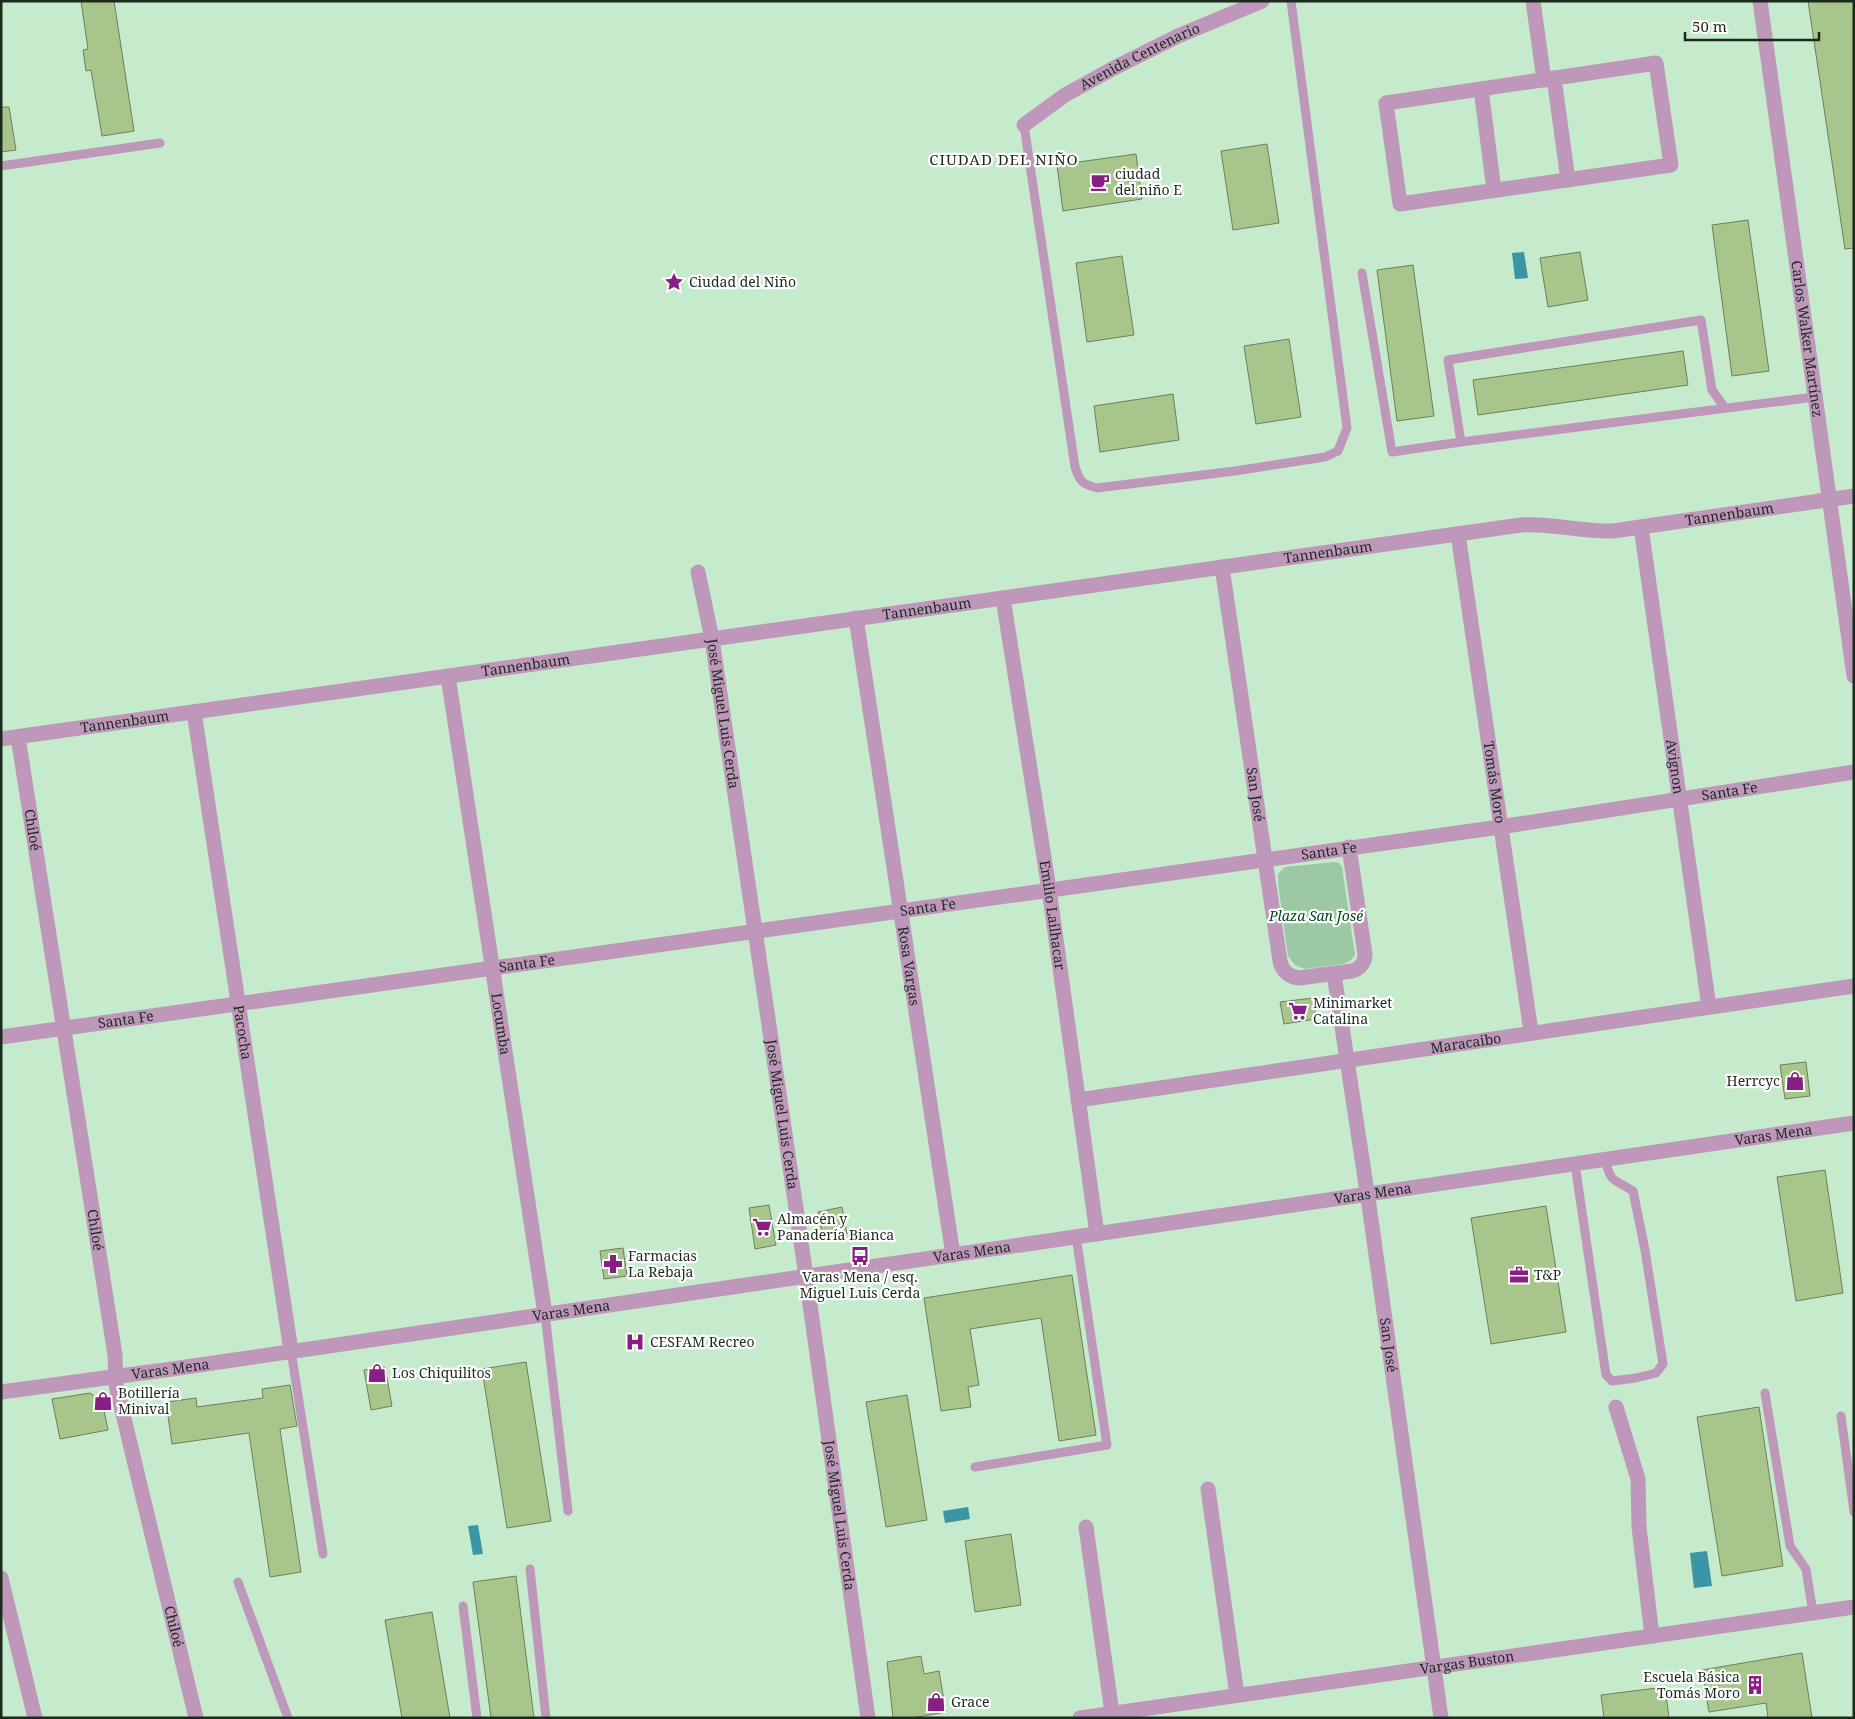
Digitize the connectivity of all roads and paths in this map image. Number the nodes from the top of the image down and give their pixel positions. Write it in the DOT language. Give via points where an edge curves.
graph roads {
  1 [pos="1262,1"];
  2 [pos="1291,1"];
  3 [pos="1533,1"];
  4 [pos="1760,1"];
  5 [pos="1549,79"];
  6 [pos="1481,89"];
  7 [pos="1024,125"];
  8 [pos="160,143"];
  9 [pos="1,166"];
  10 [pos="1568,180"];
  11 [pos="1494,190"];
  12 [pos="1362,273"];
  13 [pos="1814,397"];
  14 [pos="1725,408"];
  15 [pos="1461,442"];
  16 [pos="1854,496"];
  17 [pos="1828,500"];
  18 [pos="1641,527"];
  19 [pos="1458,534"];
  20 [pos="1222,567"];
  21 [pos="698,572"];
  22 [pos="1003,598"];
  23 [pos="856,618"];
  24 [pos="712,639"];
  25 [pos="448,676"];
  26 [pos="1854,676"];
  27 [pos="194,712"];
  28 [pos="18,737"];
  29 [pos="1,739"];
  30 [pos="1854,772"];
  31 [pos="1679,799"];
  32 [pos="1500,827"];
  33 [pos="1350,847"];
  34 [pos="1265,859"];
  35 [pos="1049,889"];
  36 [pos="901,910"];
  37 [pos="755,930"];
  38 [pos="492,967"];
  39 [pos="1334,974"];
  40 [pos="1854,986"];
  41 [pos="239,1003"];
  42 [pos="1709,1007"];
  43 [pos="63,1028"];
  44 [pos="1531,1032"];
  45 [pos="1,1036"];
  46 [pos="1347,1060"];
  47 [pos="1078,1100"];
  48 [pos="1854,1123"];
  49 [pos="1605,1160"];
  50 [pos="1575,1164"];
  51 [pos="1368,1194"];
  52 [pos="1097,1234"];
  53 [pos="1076,1236"];
  54 [pos="953,1254"];
  55 [pos="806,1276"];
  56 [pos="545,1314"];
  57 [pos="291,1351"];
  58 [pos="116,1377"];
  59 [pos="1,1392"];
  60 [pos="1765,1393"];
  61 [pos="1616,1407"];
  62 [pos="1841,1416"];
  63 [pos="975,1467"];
  64 [pos="1208,1489"];
  65 [pos="568,1511"];
  66 [pos="1854,1512"];
  67 [pos="1086,1527"];
  68 [pos="323,1554"];
  69 [pos="530,1569"];
  70 [pos="1,1578"];
  71 [pos="238,1582"];
  72 [pos="463,1606"];
  73 [pos="1854,1607"];
  74 [pos="1813,1613"];
  75 [pos="1652,1636"];
  76 [pos="1434,1667"];
  77 [pos="1237,1695"];
  78 [pos="1112,1713"];
  79 [pos="35,1718"];
  80 [pos="196,1718"];
  81 [pos="288,1718"];
  82 [pos="477,1718"];
  83 [pos="546,1718"];
  84 [pos="868,1718"];
  85 [pos="1080,1718"];
  86 [pos="1441,1718"];
  1 -- 7 [label="street, Avenida Centenario" via="1178,36 1114,68 1065,96"];
  2 -- 7 [label="lane" via="1346,428 1338,451 1324,458 1097,488 1084,484 1075,467"];
  3 -- 5 [label="street"];
  4 -- 13 [label="street, Carlos Walker Martínez"];
  5 -- 6 [label="street"];
  5 -- 10 [label="street"];
  5 -- 10 [label="street" via="1656,64 1671,165"];
  6 -- 11 [label="street"];
  6 -- 11 [label="street" via="1386,102 1400,204"];
  8 -- 9 [label="lane"];
  10 -- 11 [label="street"];
  12 -- 15 [label="lane" via="1392,452"];
  13 -- 14 [label="lane"];
  13 -- 17 [label="street, Carlos Walker Martínez"];
  14 -- 15 [label="lane"];
  14 -- 15 [label="lane" via="1712,390 1701,320 1448,360"];
  16 -- 17 [label="street, Tannenbaum"];
  17 -- 18 [label="street, Tannenbaum"];
  17 -- 26 [label="street, Carlos Walker Martínez"];
  18 -- 19 [label="street, Tannenbaum" via="1596,531 1533,524"];
  18 -- 31 [label="street, Avignon"];
  19 -- 20 [label="street, Tannenbaum"];
  19 -- 32 [label="street, Tomás Moro"];
  20 -- 22 [label="street, Tannenbaum"];
  20 -- 34 [label="street, San José"];
  21 -- 24 [label="street, José Miguel Luis Cerda"];
  22 -- 23 [label="street, Tannenbaum"];
  22 -- 35 [label="street, Emilio Lailhacar"];
  23 -- 24 [label="street, Tannenbaum"];
  23 -- 36 [label="street, Rosa Vargas"];
  24 -- 25 [label="street, Tannenbaum"];
  24 -- 37 [label="street, José Miguel Luis Cerda"];
  25 -- 27 [label="street, Tannenbaum"];
  25 -- 38 [label="street, Locumba"];
  27 -- 28 [label="street, Tannenbaum"];
  27 -- 41 [label="street, Pacocha"];
  28 -- 29 [label="street, Tannenbaum"];
  28 -- 43 [label="street, Chiloé"];
  30 -- 31 [label="street, Santa Fe"];
  31 -- 32 [label="street, Santa Fe"];
  31 -- 42 [label="street, Avignon"];
  32 -- 33 [label="street, Santa Fe"];
  32 -- 44 [label="street, Tomás Moro"];
  33 -- 34 [label="street, Santa Fe"];
  33 -- 39 [label="street, San José" via="1365,957 1358,969"];
  34 -- 35 [label="street, Santa Fe"];
  34 -- 39 [label="street, San José" via="1282,968 1295,977"];
  35 -- 36 [label="street, Santa Fe"];
  35 -- 47 [label="street, Emilio Lailhacar"];
  36 -- 37 [label="street, Santa Fe"];
  36 -- 54 [label="street, Rosa Vargas"];
  37 -- 38 [label="street, Santa Fe"];
  37 -- 55 [label="street, José Miguel Luis Cerda"];
  38 -- 41 [label="street, Santa Fe"];
  38 -- 56 [label="street, Locumba"];
  39 -- 46 [label="street, San José"];
  40 -- 42 [label="street, Maracaibo"];
  41 -- 43 [label="street, Santa Fe"];
  41 -- 57 [label="street, Pacocha"];
  42 -- 44 [label="street, Maracaibo"];
  43 -- 45 [label="street, Santa Fe"];
  43 -- 58 [label="street, Chiloé"];
  44 -- 46 [label="street, Maracaibo"];
  46 -- 47 [label="street, Maracaibo"];
  46 -- 51 [label="street, San José"];
  47 -- 52 [label="street, Emilio Lailhacar"];
  48 -- 49 [label="street, Varas Mena"];
  49 -- 50 [label="street, Varas Mena"];
  49 -- 50 [label="lane" via="1609,1175 1633,1191 1663,1364 1656,1374 1636,1378 1612,1381 1606,1375"];
  50 -- 51 [label="street, Varas Mena"];
  51 -- 52 [label="street, Varas Mena"];
  51 -- 76 [label="street, San José"];
  52 -- 53 [label="street, Varas Mena"];
  53 -- 54 [label="street, Varas Mena"];
  53 -- 63 [label="lane" via="1107,1445"];
  54 -- 55 [label="street, Varas Mena"];
  55 -- 56 [label="street, Varas Mena"];
  55 -- 84 [label="street, José Miguel Luis Cerda"];
  56 -- 57 [label="street, Varas Mena"];
  56 -- 65 [label="lane"];
  57 -- 58 [label="street, Varas Mena"];
  57 -- 68 [label="lane"];
  58 -- 59 [label="street, Varas Mena"];
  58 -- 80 [label="street, Chiloé"];
  60 -- 74 [label="lane" via="1790,1546 1806,1570"];
  61 -- 75 [label="street" via="1638,1479 1639,1527"];
  62 -- 66 [label="lane"];
  64 -- 77 [label="street"];
  67 -- 78 [label="street"];
  69 -- 83 [label="lane"];
  70 -- 79 [label="street"];
  71 -- 81 [label="lane"];
  72 -- 82 [label="lane"];
  73 -- 74 [label="street, Vargas Buston"];
  74 -- 75 [label="street, Vargas Buston"];
  75 -- 76 [label="street, Vargas Buston"];
  76 -- 77 [label="street, Vargas Buston"];
  76 -- 86 [label="street, San José"];
  77 -- 78 [label="street, Vargas Buston"];
  78 -- 85 [label="street, Vargas Buston"];
}
